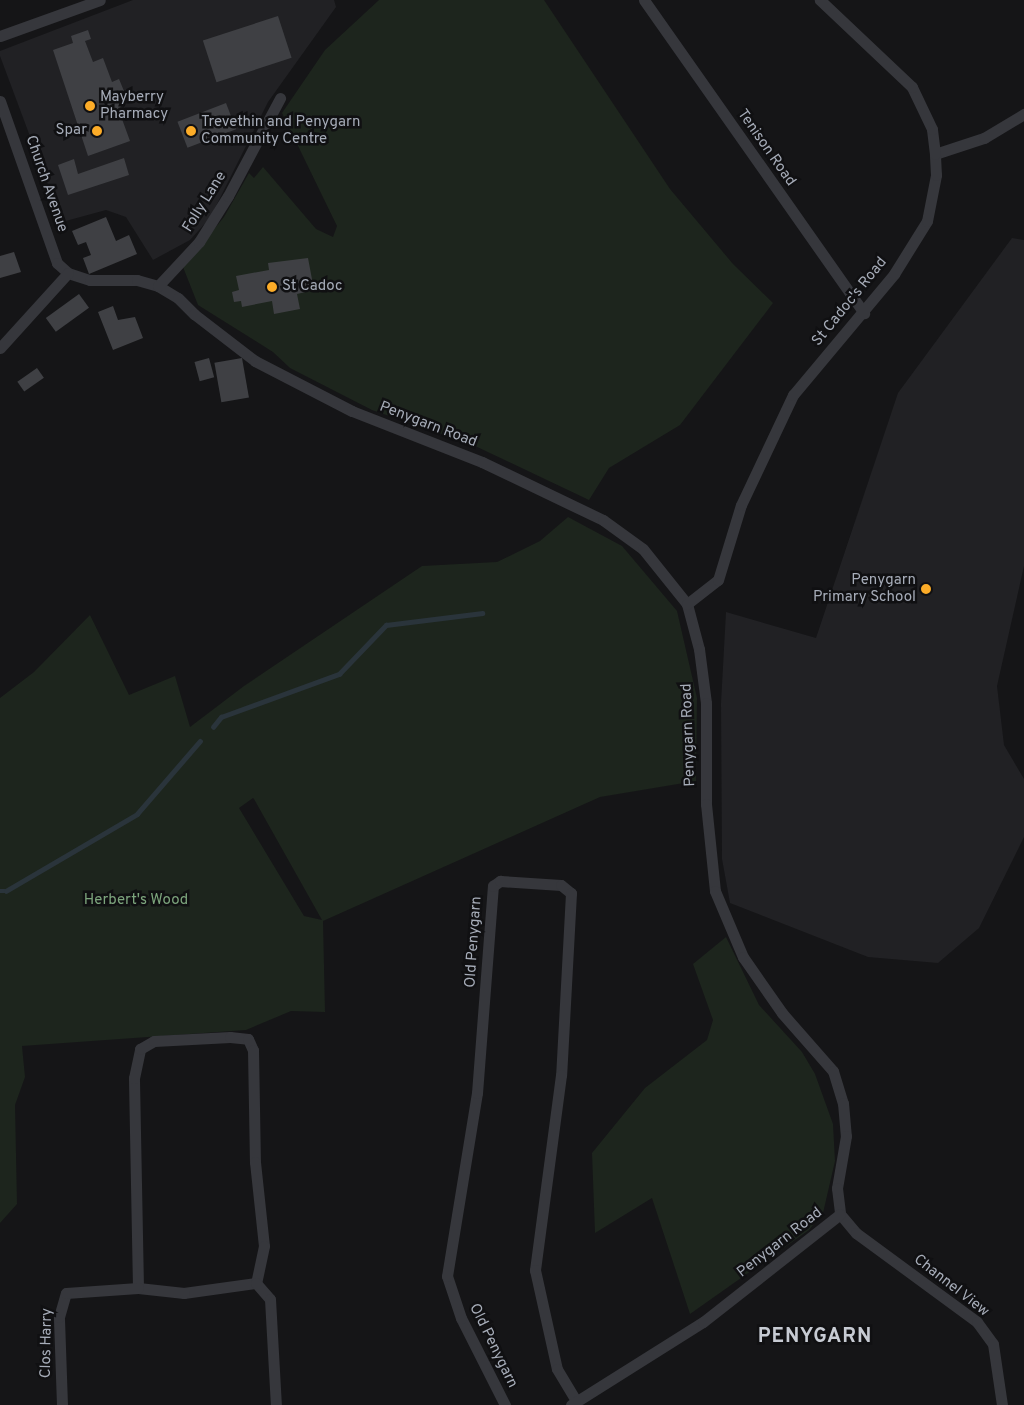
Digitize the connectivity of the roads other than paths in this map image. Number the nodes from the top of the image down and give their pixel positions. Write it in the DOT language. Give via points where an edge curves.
graph roads {
  1 [pos="100,0"];
  2 [pos="644,0"];
  3 [pos="820,0"];
  4 [pos="0,36"];
  5 [pos="280,98"];
  6 [pos="0,101"];
  7 [pos="1024,114"];
  8 [pos="935,154"];
  9 [pos="68,273"];
  10 [pos="158,286"];
  11 [pos="864,313"];
  12 [pos="0,348"];
  13 [pos="687,604"];
  14 [pos="840,1214"];
  15 [pos="256,1283"];
  16 [pos="138,1288"];
  17 [pos="573,1403"];
  18 [pos="62,1405"];
  19 [pos="276,1405"];
  20 [pos="505,1405"];
  21 [pos="1002,1405"];
  1 -- 4 [label="street"];
  2 -- 11 [label="street, Tenison Road"];
  3 -- 8 [label="street, St Cadoc's Road" via="912,87 932,129"];
  5 -- 10 [label="street, Folly Lane" via="228,196 199,242"];
  6 -- 9 [label="street, Church Avenue" via="57,263"];
  7 -- 8 [label="street" via="984,138"];
  8 -- 11 [label="street, St Cadoc's Road" via="936,175 927,221 894,274"];
  9 -- 10 [label="street, Penygarn Road" via="90,280 137,280"];
  9 -- 12 [label="street"];
  10 -- 13 [label="street, Penygarn Road" via="178,298 255,362 352,411 482,462 603,520 643,549"];
  11 -- 13 [label="street, St Cadoc's Road" via="793,395 741,506 718,580"];
  13 -- 14 [label="street, Penygarn Road" via="699,649 706,703 706,804 715,891 743,957 782,1013 833,1071 843,1103 846,1136 837,1188"];
  14 -- 17 [label="street, Penygarn Road" via="703,1322"];
  14 -- 21 [label="street, Channel View" via="856,1233 977,1322 993,1344"];
  15 -- 16 [label="street" via="184,1293"];
  15 -- 16 [label="street" via="264,1246 255,1162 253,1050 248,1039 230,1037 154,1041 140,1049 134,1078"];
  15 -- 19 [label="street" via="270,1299"];
  16 -- 18 [label="street, Clos Harry" via="66,1293 59,1317"];
  17 -- 20 [label="street, Old Penygarn" via="557,1369 535,1270 560,1075 571,893 561,885 500,881 493,886 477,1093 447,1276 460,1318"];
}
